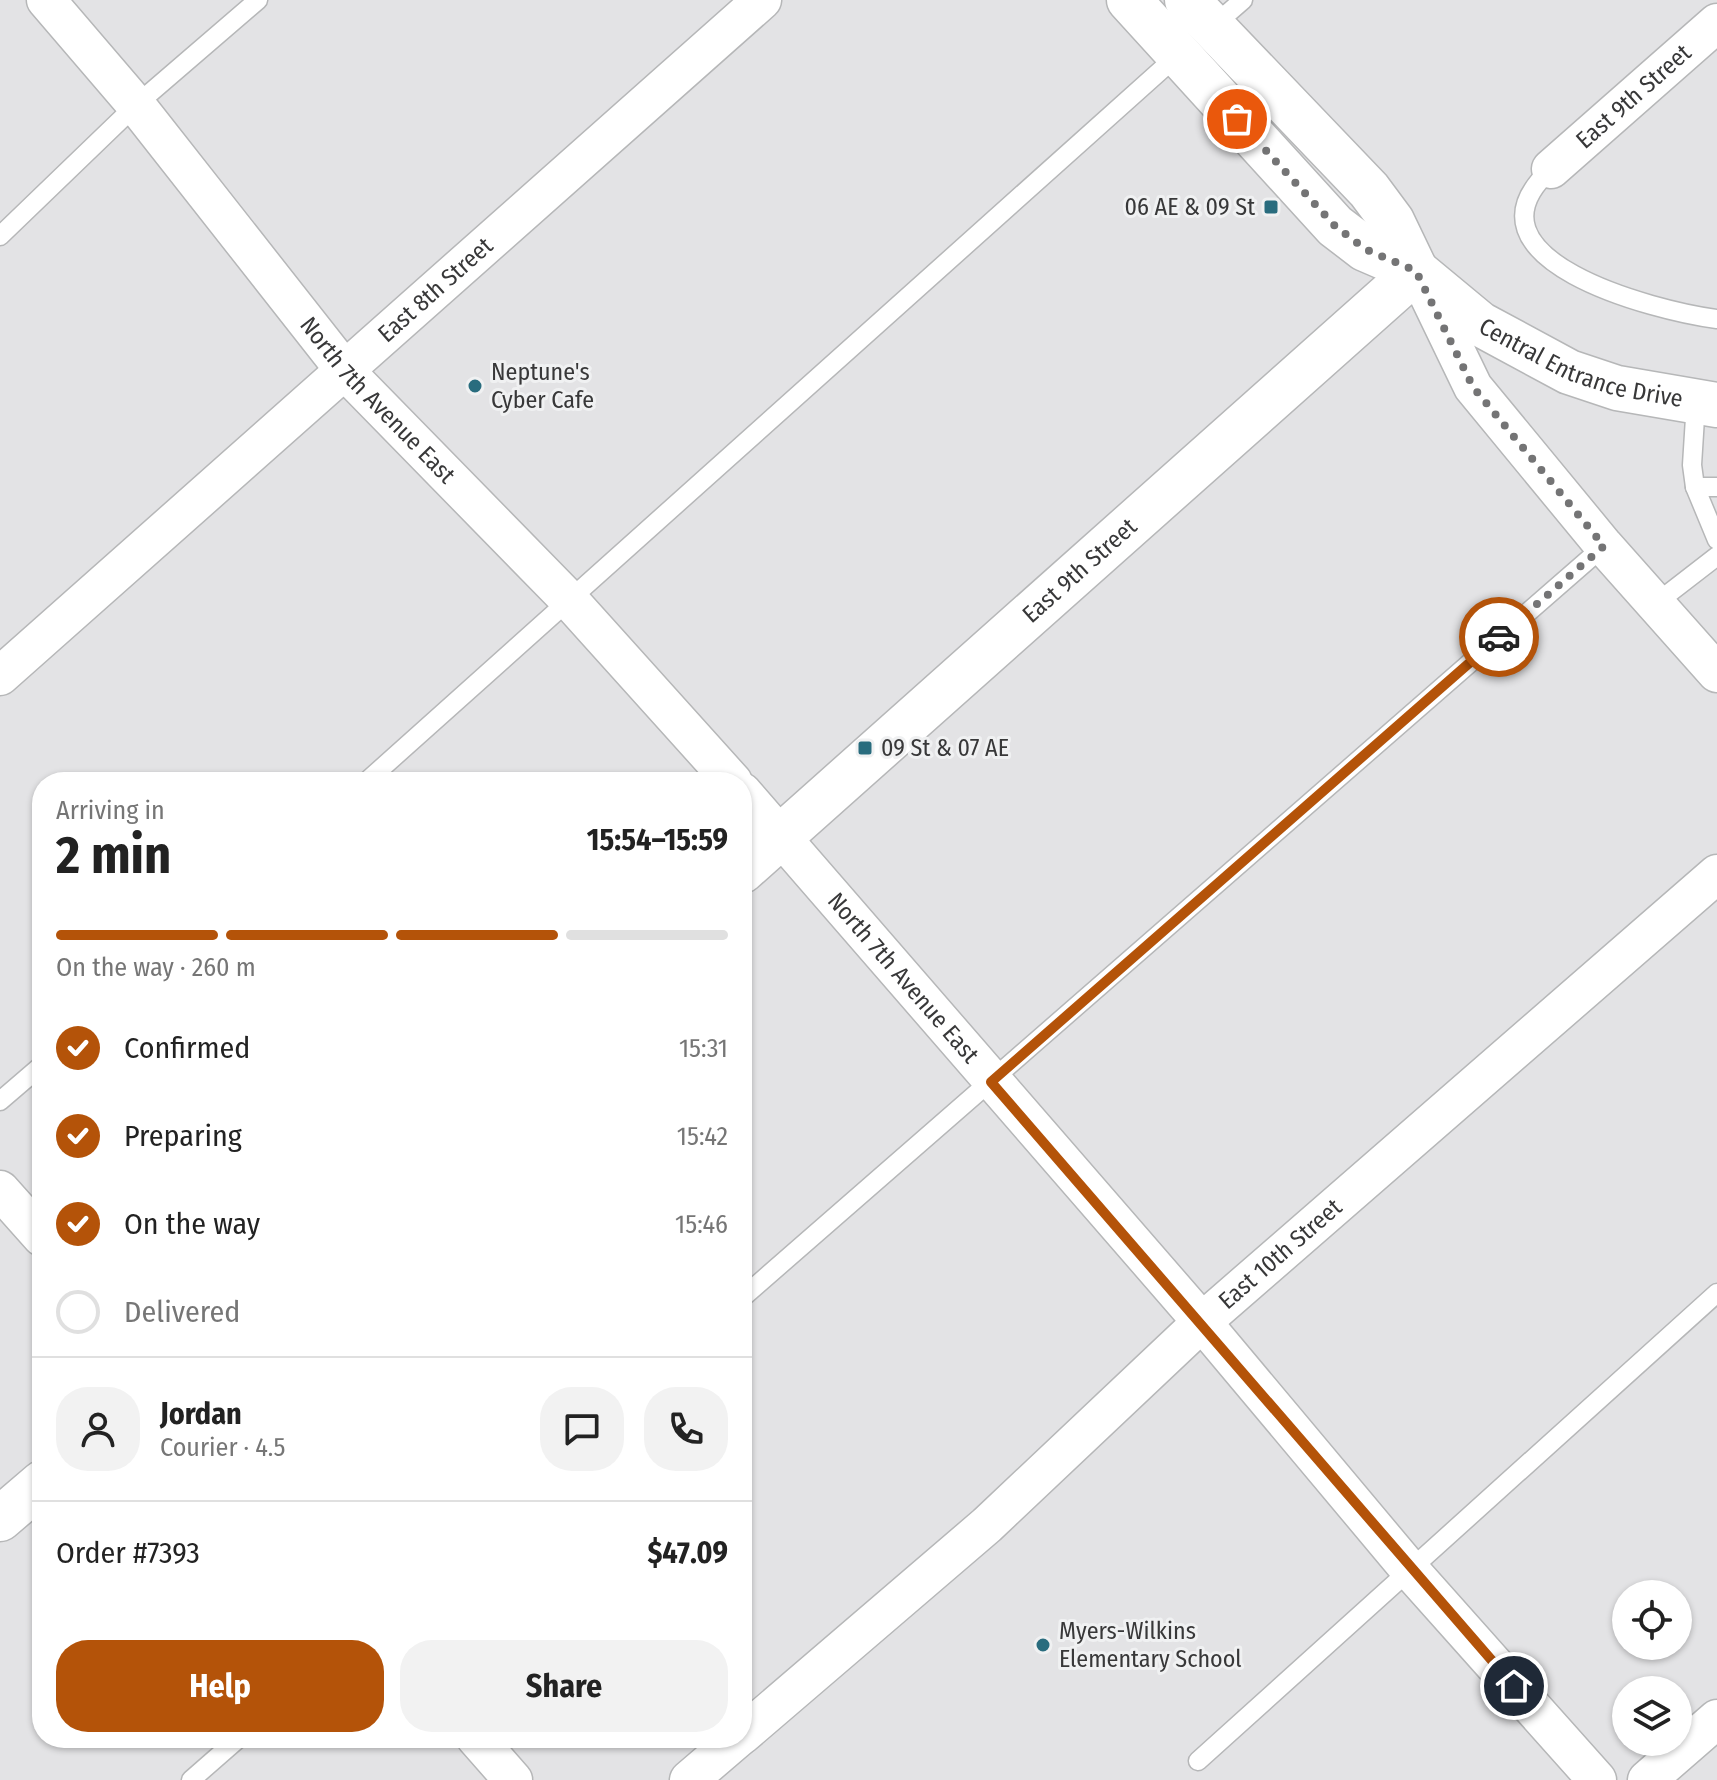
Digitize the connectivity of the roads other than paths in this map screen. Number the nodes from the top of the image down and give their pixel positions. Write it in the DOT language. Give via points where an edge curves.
graph roads {
  1 [pos="46,0"];
  2 [pos="258,0"];
  3 [pos="762,0"];
  4 [pos="1129,0"];
  5 [pos="1214,9"];
  6 [pos="1717,23"];
  7 [pos="1179,54"];
  8 [pos="136,105"];
  9 [pos="1551,169"];
  10 [pos="0,236"];
  11 [pos="1416,271"];
  12 [pos="1717,319"];
  13 [pos="346,372"];
  14 [pos="1706,404"];
  15 [pos="1695,487"];
  16 [pos="1717,487"];
  17 [pos="1717,540"];
  18 [pos="1604,546"];
  19 [pos="1717,556"];
  20 [pos="571,602"];
  21 [pos="1655,604"];
  22 [pos="1717,673"];
  23 [pos="0,676"];
  24 [pos="377,772"];
  25 [pos="724,772"];
  26 [pos="752,803"];
  27 [pos="782,836"];
  28 [pos="752,862"];
  29 [pos="1717,874"];
  30 [pos="32,1074"];
  31 [pos="991,1082"];
  32 [pos="0,1101"];
  33 [pos="0,1190"];
  34 [pos="32,1226"];
  35 [pos="752,1289"];
  36 [pos="1717,1293"];
  37 [pos="1202,1322"];
  38 [pos="32,1492"];
  39 [pos="0,1519"];
  40 [pos="1409,1569"];
  41 [pos="1717,1719"];
  42 [pos="752,1726"];
  43 [pos="228,1748"];
  44 [pos="485,1748"];
  45 [pos="726,1748"];
  46 [pos="1198,1761"];
  47 [pos="191,1780"];
  48 [pos="513,1780"];
  49 [pos="689,1780"];
  50 [pos="1597,1780"];
  51 [pos="1647,1780"];
  1 -- 8 [label="street, North 7th Avenue East"];
  2 -- 8 [label="lane"];
  3 -- 13 [label="street, East 8th Street"];
  4 -- 7 [label="main road"];
  5 -- 11 [label="main road" via="1369,190 1392,221"];
  6 -- 9 [label="street, East 9th Street"];
  7 -- 11 [label="main road" via="1335,226 1365,249"];
  7 -- 20 [label="lane"];
  8 -- 10 [label="lane"];
  8 -- 13 [label="street, North 7th Avenue East"];
  9 -- 12 [label="lane" via="1535,183 1523,207 1524,225 1545,254 1624,298"];
  11 -- 14 [label="main road, Central Entrance Drive" via="1480,324 1569,372 1617,388"];
  11 -- 18 [label="street" via="1473,387"];
  11 -- 27 [label="main road, East 9th Street"];
  13 -- 20 [label="street, North 7th Avenue East"];
  13 -- 23 [label="street, East 8th Street"];
  14 -- 15 [label="lane" via="1692,465"];
  15 -- 16 [label="lane"];
  15 -- 17 [label="lane"];
  18 -- 21 [label="street"];
  18 -- 31 [label="lane"];
  19 -- 21 [label="lane"];
  20 -- 24 [label="lane"];
  20 -- 25 [label="street, North 7th Avenue East"];
  21 -- 22 [label="street"];
  26 -- 27 [label="street, North 7th Avenue East"];
  27 -- 28 [label="main road, East 9th Street"];
  27 -- 31 [label="street, North 7th Avenue East"];
  29 -- 37 [label="street, East 10th Street"];
  30 -- 32 [label="lane"];
  31 -- 35 [label="lane"];
  31 -- 37 [label="street, North 7th Avenue East"];
  33 -- 34 [label="street"];
  36 -- 40 [label="lane"];
  37 -- 40 [label="street, North 7th Avenue East"];
  37 -- 42 [label="street, East 10th Street" via="987,1525"];
  38 -- 39 [label="main road"];
  40 -- 46 [label="lane"];
  40 -- 50 [label="street, North 7th Avenue East"];
  41 -- 51 [label="street"];
  43 -- 47 [label="lane"];
  44 -- 48 [label="street"];
  45 -- 49 [label="street, East 10th Street"];
}
